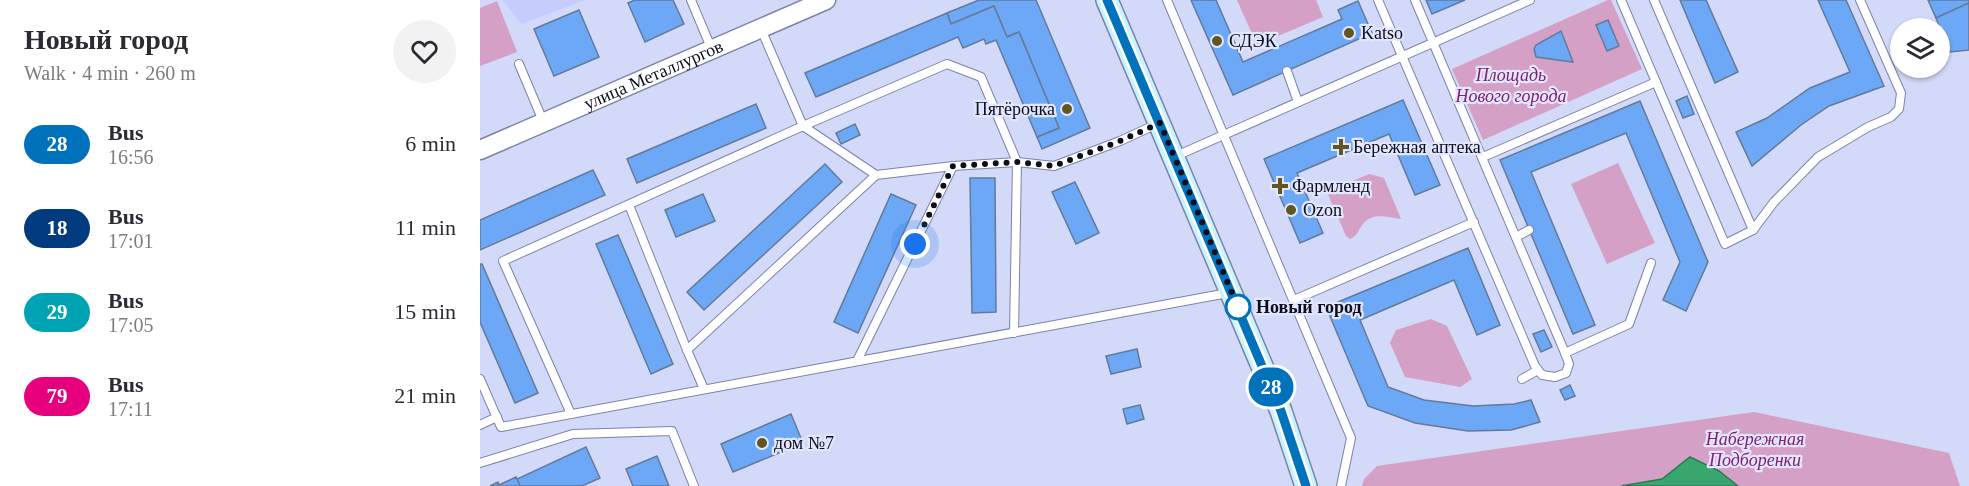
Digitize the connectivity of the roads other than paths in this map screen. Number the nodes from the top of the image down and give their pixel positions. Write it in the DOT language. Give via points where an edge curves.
graph roads {
  1 [pos="691,0"];
  2 [pos="826,0"];
  3 [pos="1107,0"];
  4 [pos="1167,0"];
  5 [pos="1378,0"];
  6 [pos="1415,0"];
  7 [pos="1530,0"];
  8 [pos="1621,0"];
  9 [pos="1654,0"];
  10 [pos="1860,0"];
  11 [pos="760,28"];
  12 [pos="1434,42"];
  13 [pos="712,50"];
  14 [pos="1402,56"];
  15 [pos="519,64"];
  16 [pos="1287,71"];
  17 [pos="1656,82"];
  18 [pos="1299,102"];
  19 [pos="544,123"];
  20 [pos="1160,123"];
  21 [pos="803,126"];
  22 [pos="1224,135"];
  23 [pos="480,150"];
  24 [pos="1174,157"];
  25 [pos="1483,157"];
  26 [pos="1017,162"];
  27 [pos="953,166"];
  28 [pos="876,175"];
  29 [pos="629,205"];
  30 [pos="1474,222"];
  31 [pos="1529,230"];
  32 [pos="1753,230"];
  33 [pos="1516,237"];
  34 [pos="1651,263"];
  35 [pos="1232,293"];
  36 [pos="1294,300"];
  37 [pos="1014,333"];
  38 [pos="687,350"];
  39 [pos="1565,353"];
  40 [pos="857,361"];
  41 [pos="1538,370"];
  42 [pos="480,379"];
  43 [pos="1522,379"];
  44 [pos="704,389"];
  45 [pos="570,414"];
  46 [pos="497,417"];
  47 [pos="480,425"];
  48 [pos="480,464"];
  49 [pos="694,486"];
  50 [pos="1306,486"];
  51 [pos="1341,486"];
  1 -- 13 [label="lane"];
  2 -- 11 [label="street, улица Металлургов"];
  3 -- 20 [label="main road"];
  4 -- 22 [label="lane"];
  5 -- 14 [label="lane"];
  6 -- 12 [label="lane"];
  7 -- 12 [label="lane"];
  8 -- 17 [label="lane"];
  9 -- 32 [label="lane"];
  10 -- 32 [label="lane" via="1901,93 1899,109 1818,157"];
  11 -- 13 [label="street, улица Металлургов"];
  11 -- 21 [label="lane"];
  12 -- 14 [label="lane"];
  12 -- 25 [label="lane"];
  13 -- 19 [label="street, улица Металлургов"];
  14 -- 18 [label="lane"];
  14 -- 30 [label="lane"];
  15 -- 19 [label="lane"];
  16 -- 18 [label="lane"];
  17 -- 25 [label="lane"];
  17 -- 32 [label="lane" via="1725,244"];
  18 -- 22 [label="lane"];
  19 -- 23 [label="street, улица Металлургов"];
  20 -- 24 [label="main road"];
  20 -- 26 [label="lane" via="1054,166"];
  21 -- 26 [label="lane" via="947,64 981,77"];
  21 -- 28 [label="lane"];
  21 -- 29 [label="lane"];
  22 -- 24 [label="lane"];
  22 -- 36 [label="lane"];
  24 -- 35 [label="main road"];
  25 -- 33 [label="lane"];
  26 -- 27 [label="lane"];
  26 -- 37 [label="lane"];
  27 -- 28 [label="lane"];
  27 -- 40 [label="lane"];
  28 -- 38 [label="lane"];
  29 -- 38 [label="lane"];
  29 -- 45 [label="lane" via="503,261"];
  30 -- 36 [label="lane"];
  30 -- 41 [label="lane"];
  31 -- 33 [label="lane"];
  33 -- 39 [label="lane"];
  34 -- 39 [label="lane" via="1629,324"];
  35 -- 37 [label="lane"];
  35 -- 50 [label="main road" via="1281,411"];
  36 -- 51 [label="lane" via="1351,438"];
  37 -- 40 [label="lane"];
  38 -- 44 [label="lane"];
  39 -- 41 [label="lane" via="1569,364 1566,373 1542,375"];
  40 -- 44 [label="lane"];
  41 -- 43 [label="lane"];
  42 -- 46 [label="lane"];
  44 -- 45 [label="lane"];
  45 -- 46 [label="lane" via="501,426"];
  46 -- 47 [label="lane"];
  48 -- 49 [label="lane" via="573,434 672,431"];
}
